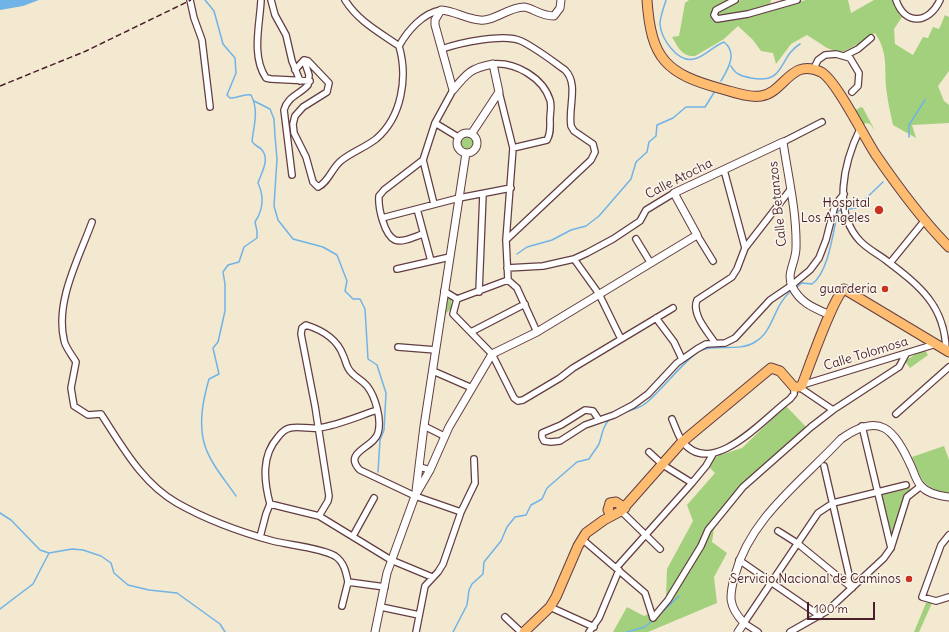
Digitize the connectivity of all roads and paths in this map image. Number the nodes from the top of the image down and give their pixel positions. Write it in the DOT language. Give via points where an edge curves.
graph roads {
  1 [pos="190,0"];
  2 [pos="261,0"];
  3 [pos="271,0"];
  4 [pos="345,0"];
  5 [pos="561,0"];
  6 [pos="647,0"];
  7 [pos="735,0"];
  8 [pos="796,0"];
  9 [pos="896,0"];
  10 [pos="940,0"];
  11 [pos="441,10"];
  12 [pos="871,38"];
  13 [pos="399,46"];
  14 [pos="442,49"];
  15 [pos="844,56"];
  16 [pos="304,60"];
  17 [pos="493,64"];
  18 [pos="295,70"];
  19 [pos="813,70"];
  20 [pos="300,81"];
  21 [pos="310,81"];
  22 [pos="454,90"];
  23 [pos="499,92"];
  24 [pos="852,92"];
  25 [pos="210,107"];
  26 [pos="822,122"];
  27 [pos="435,123"];
  28 [pos="860,129"];
  29 [pos="472,134"];
  30 [pos="458,137"];
  31 [pos="783,142"];
  32 [pos="513,148"];
  33 [pos="466,153"];
  34 [pos="423,160"];
  35 [pos="724,170"];
  36 [pos="292,175"];
  37 [pos="511,188"];
  38 [pos="790,190"];
  39 [pos="674,193"];
  40 [pos="483,194"];
  41 [pos="844,194"];
  42 [pos="459,198"];
  43 [pos="434,204"];
  44 [pos="417,209"];
  45 [pos="382,218"];
  46 [pos="925,220"];
  47 [pos="92,222"];
  48 [pos="423,234"];
  49 [pos="697,235"];
  50 [pos="636,239"];
  51 [pos="506,240"];
  52 [pos="744,245"];
  53 [pos="949,247"];
  54 [pos="450,257"];
  55 [pos="574,259"];
  56 [pos="431,261"];
  57 [pos="713,261"];
  58 [pos="650,262"];
  59 [pos="890,263"];
  60 [pos="507,268"];
  61 [pos="397,269"];
  62 [pos="508,280"];
  63 [pos="792,285"];
  64 [pos="444,290"];
  65 [pos="479,292"];
  66 [pos="599,294"];
  67 [pos="457,299"];
  68 [pos="525,304"];
  69 [pos="672,308"];
  70 [pos="452,314"];
  71 [pos="830,315"];
  72 [pos="440,318"];
  73 [pos="656,318"];
  74 [pos="471,332"];
  75 [pos="537,332"];
  76 [pos="621,339"];
  77 [pos="715,343"];
  78 [pos="936,344"];
  79 [pos="398,347"];
  80 [pos="436,350"];
  81 [pos="947,351"];
  82 [pos="492,354"];
  83 [pos="906,354"];
  84 [pos="682,359"];
  85 [pos="949,367"];
  86 [pos="433,371"];
  87 [pos="799,386"];
  88 [pos="472,388"];
  89 [pos="377,410"];
  90 [pos="833,410"];
  91 [pos="896,414"];
  92 [pos="672,418"];
  93 [pos="599,420"];
  94 [pos="424,426"];
  95 [pos="862,426"];
  96 [pos="318,428"];
  97 [pos="444,436"];
  98 [pos="682,442"];
  99 [pos="649,452"];
  100 [pos="713,454"];
  101 [pos="474,459"];
  102 [pos="663,465"];
  103 [pos="824,466"];
  104 [pos="420,467"];
  105 [pos="430,470"];
  106 [pos="692,483"];
  107 [pos="906,485"];
  108 [pos="921,486"];
  109 [pos="878,492"];
  110 [pos="415,496"];
  111 [pos="949,497"];
  112 [pos="374,498"];
  113 [pos="833,503"];
  114 [pos="270,504"];
  115 [pos="623,509"];
  116 [pos="461,512"];
  117 [pos="319,516"];
  118 [pos="778,531"];
  119 [pos="646,535"];
  120 [pos="949,535"];
  121 [pos="353,536"];
  122 [pos="260,537"];
  123 [pos="582,539"];
  124 [pos="797,543"];
  125 [pos="891,548"];
  126 [pos="660,549"];
  127 [pos="391,560"];
  128 [pos="739,560"];
  129 [pos="617,569"];
  130 [pos="432,577"];
  131 [pos="771,581"];
  132 [pos="348,582"];
  133 [pos="385,587"];
  134 [pos="852,588"];
  135 [pos="949,597"];
  136 [pos="342,606"];
  137 [pos="381,607"];
  138 [pos="550,607"];
  139 [pos="419,615"];
  140 [pos="820,616"];
  141 [pos="505,617"];
  142 [pos="744,623"];
  143 [pos="594,627"];
  144 [pos="375,632"];
  145 [pos="416,632"];
  146 [pos="523,632"];
  147 [pos="589,632"];
  148 [pos="738,632"];
  149 [pos="758,632"];
  150 [pos="790,632"];
  1 -- 25 [label="street" via="202,40"];
  2 -- 20 [label="street" via="257,46 263,73 266,78"];
  3 -- 18 [label="street" via="277,20 286,35"];
  4 -- 13 [label="street" via="353,13"];
  5 -- 11 [label="street" via="560,8 554,16 543,16 525,7 487,20 479,20"];
  6 -- 19 [label="main road" via="654,44 660,56 671,68 687,78 760,96 774,90 796,71"];
  7 -- 8 [label="street" via="716,10 714,15 717,19 748,14"];
  9 -- 10 [label="street" via="899,8 912,18 920,20 936,10"];
  11 -- 13 [label="street" via="426,15"];
  11 -- 14 [label="street" via="435,25"];
  12 -- 15 [label="street"];
  13 -- 16 [label="street" via="403,58 402,81 396,112 385,131 375,140 341,160 318,187 313,182 293,124 295,116 303,107 327,92 329,83"];
  14 -- 22 [label="street"];
  14 -- 51 [label="street" via="490,40 520,40 570,75 571,126 593,144 595,152 591,160"];
  15 -- 19 [label="street" via="825,55 818,60"];
  15 -- 24 [label="street" via="850,58 859,73 858,86"];
  16 -- 18 [label="street"];
  16 -- 21 [label="street"];
  17 -- 22 [label="street" via="470,71"];
  17 -- 23 [label="street"];
  17 -- 32 [label="street" via="516,66 546,91 550,102 550,134 547,140"];
  18 -- 20 [label="street"];
  19 -- 28 [label="main road" via="821,72 833,84"];
  20 -- 21 [label="street"];
  21 -- 36 [label="street" via="305,89 286,102 284,110"];
  22 -- 27 [label="street"];
  23 -- 29 [label="street"];
  23 -- 32 [label="street"];
  26 -- 31 [label="street, Calle Atocha"];
  27 -- 30 [label="street"];
  27 -- 34 [label="street"];
  28 -- 41 [label="street" via="845,166"];
  28 -- 46 [label="main road"];
  29 -- 30 [label="street" via="463,133"];
  29 -- 33 [label="street" via="477,146 472,152"];
  30 -- 33 [label="street" via="457,147"];
  31 -- 35 [label="street, Calle Atocha"];
  31 -- 38 [label="street, Calle Betanzos"];
  32 -- 37 [label="street"];
  33 -- 42 [label="street"];
  34 -- 43 [label="street"];
  34 -- 45 [label="street" via="379,196"];
  35 -- 39 [label="street, Calle Atocha"];
  35 -- 52 [label="street"];
  37 -- 40 [label="street"];
  37 -- 51 [label="street"];
  38 -- 52 [label="street"];
  38 -- 63 [label="street, Calle Betanzos" via="796,248 790,277"];
  39 -- 49 [label="street"];
  39 -- 55 [label="street, Calle Atocha" via="646,210 640,221 613,239"];
  40 -- 42 [label="street"];
  40 -- 65 [label="street"];
  41 -- 59 [label="street" via="846,214 859,240 872,253"];
  41 -- 63 [label="street" via="835,205 819,258 810,270"];
  42 -- 43 [label="street"];
  42 -- 54 [label="street"];
  43 -- 44 [label="street"];
  44 -- 45 [label="street"];
  44 -- 48 [label="street"];
  45 -- 48 [label="street" via="394,240"];
  46 -- 53 [label="main road"];
  46 -- 59 [label="street"];
  47 -- 122 [label="street" via="63,300 61,322 64,342 76,362 71,388 74,406 88,415 101,414 134,464 153,485 176,502 220,524"];
  48 -- 56 [label="street"];
  49 -- 57 [label="street"];
  49 -- 58 [label="street"];
  50 -- 58 [label="street"];
  51 -- 60 [label="street"];
  52 -- 77 [label="street" via="732,277 696,300 696,311"];
  54 -- 56 [label="street"];
  54 -- 64 [label="street"];
  55 -- 60 [label="street, Calle Atocha" via="543,266"];
  55 -- 66 [label="street"];
  56 -- 61 [label="street"];
  58 -- 66 [label="street"];
  59 -- 81 [label="street" via="923,290 935,307 943,325"];
  60 -- 62 [label="street"];
  62 -- 65 [label="street"];
  62 -- 68 [label="street" via="517,288"];
  63 -- 71 [label="street" via="801,300 810,307"];
  63 -- 77 [label="street" via="770,300 735,338 725,343"];
  64 -- 67 [label="street"];
  64 -- 72 [label="street"];
  65 -- 67 [label="street"];
  66 -- 75 [label="street"];
  66 -- 76 [label="street"];
  67 -- 70 [label="street"];
  68 -- 74 [label="street"];
  68 -- 75 [label="street"];
  69 -- 73 [label="street"];
  70 -- 72 [label="street"];
  70 -- 74 [label="street"];
  71 -- 78 [label="main road" via="840,292 844,289"];
  71 -- 87 [label="main road"];
  72 -- 80 [label="street"];
  73 -- 76 [label="street"];
  73 -- 84 [label="street" via="674,342"];
  74 -- 82 [label="street"];
  75 -- 82 [label="street"];
  76 -- 82 [label="street" via="518,401 514,398"];
  77 -- 84 [label="street" via="697,349"];
  78 -- 81 [label="main road"];
  78 -- 83 [label="street, Calle Tolomosa"];
  79 -- 80 [label="street"];
  80 -- 86 [label="street"];
  82 -- 88 [label="street"];
  83 -- 87 [label="street, Calle Tolomosa"];
  83 -- 90 [label="street" via="899,367"];
  84 -- 93 [label="street" via="643,398 614,415"];
  85 -- 91 [label="street"];
  86 -- 88 [label="street"];
  86 -- 94 [label="street"];
  87 -- 90 [label="street"];
  87 -- 98 [label="main road" via="770,368"];
  87 -- 100 [label="street" via="790,399 766,420 729,447"];
  88 -- 97 [label="street"];
  89 -- 96 [label="street"];
  89 -- 96 [label="street" via="372,393 351,372 337,343 326,334 306,325 302,328 301,334"];
  89 -- 110 [label="street" via="378,433 375,439 355,456 356,466"];
  90 -- 129 [label="street" via="777,455 723,510 708,530 668,600 653,618 646,594"];
  92 -- 98 [label="street"];
  93 -- 93 [label="street" via="593,412 585,410 561,425 546,430 542,437 544,441 560,441 578,429"];
  94 -- 97 [label="street"];
  94 -- 104 [label="street"];
  95 -- 108 [label="street" via="875,425 895,436"];
  95 -- 109 [label="street"];
  95 -- 128 [label="street" via="841,439 765,517 744,546"];
  96 -- 114 [label="street" via="290,428 282,432 272,443 266,454 265,468 265,483"];
  96 -- 117 [label="street" via="329,496"];
  97 -- 105 [label="street"];
  98 -- 100 [label="street" via="696,452"];
  98 -- 102 [label="main road"];
  99 -- 102 [label="street"];
  100 -- 106 [label="street"];
  101 -- 116 [label="street" via="475,483"];
  102 -- 106 [label="street"];
  102 -- 115 [label="main road"];
  103 -- 113 [label="street"];
  104 -- 105 [label="street"];
  104 -- 110 [label="street"];
  105 -- 110 [label="street"];
  106 -- 119 [label="street"];
  107 -- 109 [label="street"];
  108 -- 111 [label="street" via="935,494"];
  108 -- 125 [label="street" via="907,497"];
  109 -- 113 [label="street"];
  109 -- 125 [label="street"];
  110 -- 116 [label="street"];
  110 -- 127 [label="street"];
  112 -- 121 [label="street"];
  113 -- 124 [label="street" via="818,513"];
  113 -- 134 [label="street"];
  114 -- 117 [label="street"];
  114 -- 122 [label="street"];
  115 -- 119 [label="street"];
  115 -- 123 [label="main road" via="618,502 612,502 608,507 611,516"];
  116 -- 130 [label="street" via="443,564"];
  117 -- 121 [label="street"];
  118 -- 124 [label="street"];
  119 -- 126 [label="street"];
  119 -- 129 [label="street"];
  120 -- 135 [label="street" via="941,545 922,597 936,601"];
  121 -- 127 [label="street"];
  122 -- 132 [label="street" via="334,556 342,563"];
  123 -- 129 [label="street"];
  123 -- 138 [label="main road"];
  124 -- 131 [label="street"];
  124 -- 134 [label="street"];
  125 -- 134 [label="street"];
  127 -- 130 [label="street"];
  127 -- 133 [label="street"];
  128 -- 131 [label="street"];
  128 -- 142 [label="street" via="731,591 731,602"];
  129 -- 143 [label="street"];
  130 -- 139 [label="street" via="424,586"];
  131 -- 140 [label="street"];
  131 -- 142 [label="street"];
  132 -- 133 [label="street"];
  132 -- 136 [label="street"];
  133 -- 137 [label="street"];
  134 -- 140 [label="street"];
  137 -- 139 [label="street"];
  137 -- 144 [label="street"];
  138 -- 143 [label="street"];
  138 -- 146 [label="main road"];
  139 -- 145 [label="street"];
  140 -- 150 [label="street"];
  141 -- 146 [label="street"];
  142 -- 148 [label="street"];
  142 -- 149 [label="street"];
  143 -- 147 [label="street"];
}
